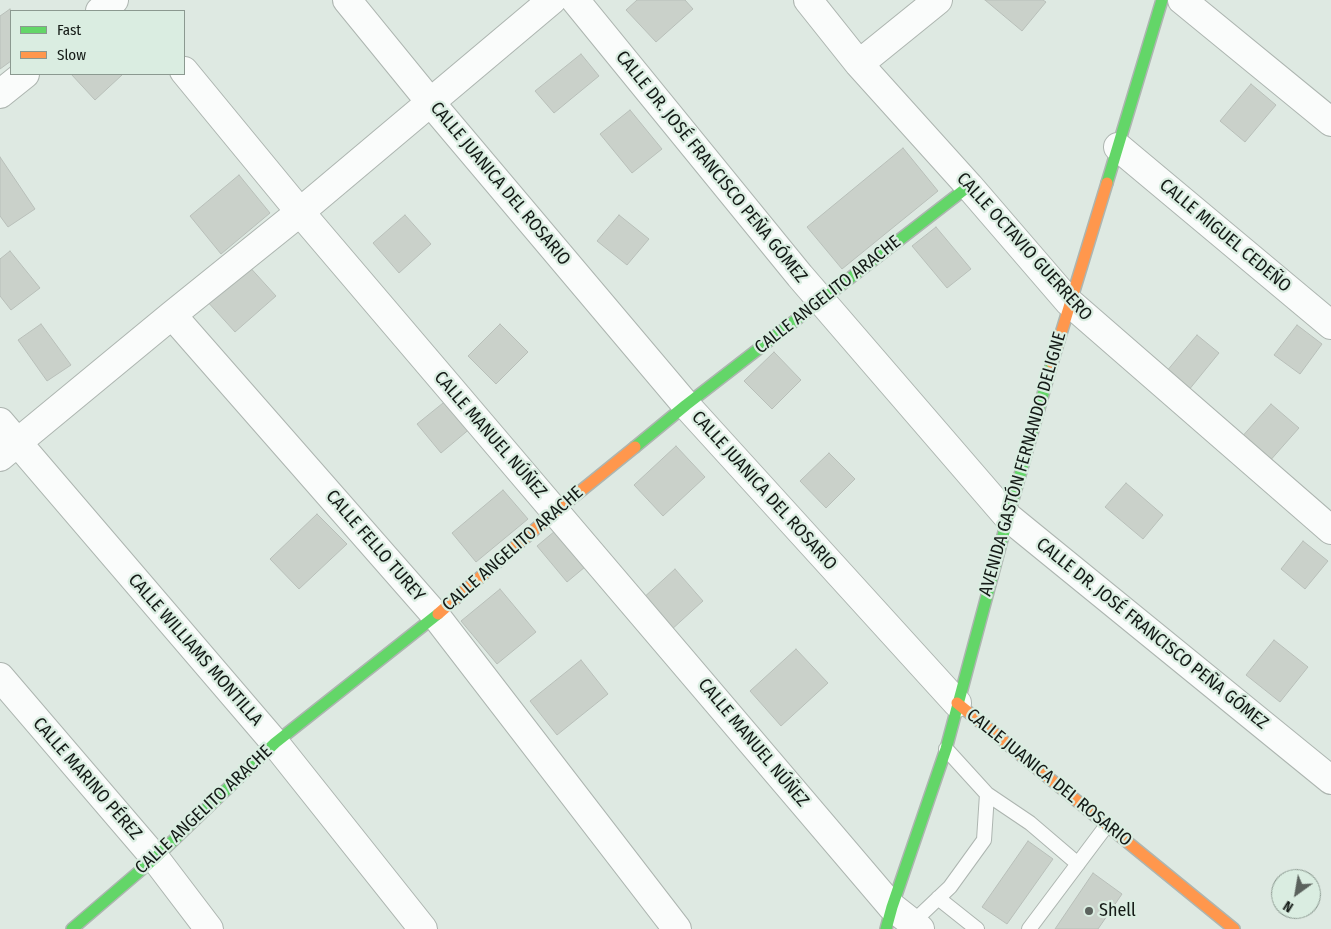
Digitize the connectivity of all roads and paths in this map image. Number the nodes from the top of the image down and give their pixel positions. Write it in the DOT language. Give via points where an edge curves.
graph roads {
  1 [pos="114,0"];
  2 [pos="125,0"];
  3 [pos="347,0"];
  4 [pos="552,0"];
  5 [pos="575,0"];
  6 [pos="808,0"];
  7 [pos="938,0"];
  8 [pos="1162,0"];
  9 [pos="1182,0"];
  10 [pos="101,10"];
  11 [pos="133,10"];
  12 [pos="859,64"];
  13 [pos="185,72"];
  14 [pos="24,75"];
  15 [pos="0,94"];
  16 [pos="431,103"];
  17 [pos="1331,122"];
  18 [pos="1118,147"];
  19 [pos="969,186"];
  20 [pos="300,212"];
  21 [pos="821,301"];
  22 [pos="1069,302"];
  23 [pos="172,315"];
  24 [pos="1331,325"];
  25 [pos="686,405"];
  26 [pos="0,422"];
  27 [pos="9,450"];
  28 [pos="556,511"];
  29 [pos="1008,517"];
  30 [pos="1331,530"];
  31 [pos="436,616"];
  32 [pos="0,677"];
  33 [pos="957,703"];
  34 [pos="275,743"];
  35 [pos="946,749"];
  36 [pos="1331,780"];
  37 [pos="987,794"];
  38 [pos="1107,825"];
  39 [pos="155,858"];
  40 [pos="1078,864"];
  41 [pos="938,898"];
  42 [pos="902,922"];
  43 [pos="72,929"];
  44 [pos="209,929"];
  45 [pos="423,929"];
  46 [pos="677,929"];
  47 [pos="977,929"];
  48 [pos="1029,929"];
  49 [pos="1234,929"];
  1 -- 10 [label="street"];
  2 -- 11 [label="street"];
  3 -- 16 [label="street, CALLE JUANICA DEL ROSARIO"];
  4 -- 16 [label="street"];
  5 -- 21 [label="street, CALLE DR. JOSÉ FRANCISCO PEÑA GÓMEZ"];
  6 -- 12 [label="street, CALLE OCTAVIO GUERRERO"];
  7 -- 12 [label="street"];
  8 -- 18 [label="street, AVENIDA GASTÓN FERNANDO DELIGNE"];
  9 -- 17 [label="street"];
  12 -- 19 [label="street, CALLE OCTAVIO GUERRERO"];
  13 -- 20 [label="street, CALLE MANUEL NÚÑEZ"];
  14 -- 15 [label="street"];
  16 -- 20 [label="street"];
  16 -- 25 [label="street, CALLE JUANICA DEL ROSARIO"];
  18 -- 22 [label="street, AVENIDA GASTÓN FERNANDO DELIGNE"];
  18 -- 24 [label="street, CALLE MIGUEL CEDEÑO"];
  19 -- 21 [label="street, CALLE ANGELITO ARACHE"];
  19 -- 22 [label="street, CALLE OCTAVIO GUERRERO"];
  20 -- 23 [label="street"];
  20 -- 28 [label="street, CALLE MANUEL NÚÑEZ"];
  21 -- 25 [label="street, CALLE ANGELITO ARACHE"];
  21 -- 29 [label="street, CALLE DR. JOSÉ FRANCISCO PEÑA GÓMEZ"];
  22 -- 29 [label="street, AVENIDA GASTÓN FERNANDO DELIGNE"];
  22 -- 30 [label="street, CALLE OCTAVIO GUERRERO"];
  23 -- 27 [label="street"];
  23 -- 31 [label="street, CALLE FELLO TUREY"];
  25 -- 28 [label="street, CALLE ANGELITO ARACHE"];
  25 -- 33 [label="street, CALLE JUANICA DEL ROSARIO"];
  26 -- 27 [label="street, CALLE WILLIAMS MONTILLA"];
  27 -- 34 [label="street, CALLE WILLIAMS MONTILLA"];
  28 -- 31 [label="street, CALLE ANGELITO ARACHE"];
  28 -- 42 [label="street, CALLE MANUEL NÚÑEZ"];
  29 -- 33 [label="street, AVENIDA GASTÓN FERNANDO DELIGNE"];
  29 -- 36 [label="street, CALLE DR. JOSÉ FRANCISCO PEÑA GÓMEZ"];
  31 -- 34 [label="street, CALLE ANGELITO ARACHE"];
  31 -- 46 [label="street, CALLE FELLO TUREY"];
  32 -- 39 [label="street, CALLE MARINO PÉREZ"];
  33 -- 35 [label="street, AVENIDA GASTÓN FERNANDO DELIGNE"];
  33 -- 38 [label="street, CALLE JUANICA DEL ROSARIO"];
  34 -- 39 [label="street, CALLE ANGELITO ARACHE"];
  34 -- 45 [label="street, CALLE WILLIAMS MONTILLA"];
  35 -- 37 [label="lane"];
  35 -- 42 [label="street, AVENIDA GASTÓN FERNANDO DELIGNE"];
  37 -- 40 [label="lane" via="1030,823"];
  37 -- 41 [label="lane" via="984,840"];
  38 -- 40 [label="lane"];
  38 -- 49 [label="street, CALLE JUANICA DEL ROSARIO"];
  39 -- 43 [label="street, CALLE ANGELITO ARACHE"];
  39 -- 44 [label="street, CALLE MARINO PÉREZ"];
  40 -- 48 [label="lane"];
  41 -- 42 [label="lane"];
  41 -- 47 [label="lane"];
}
